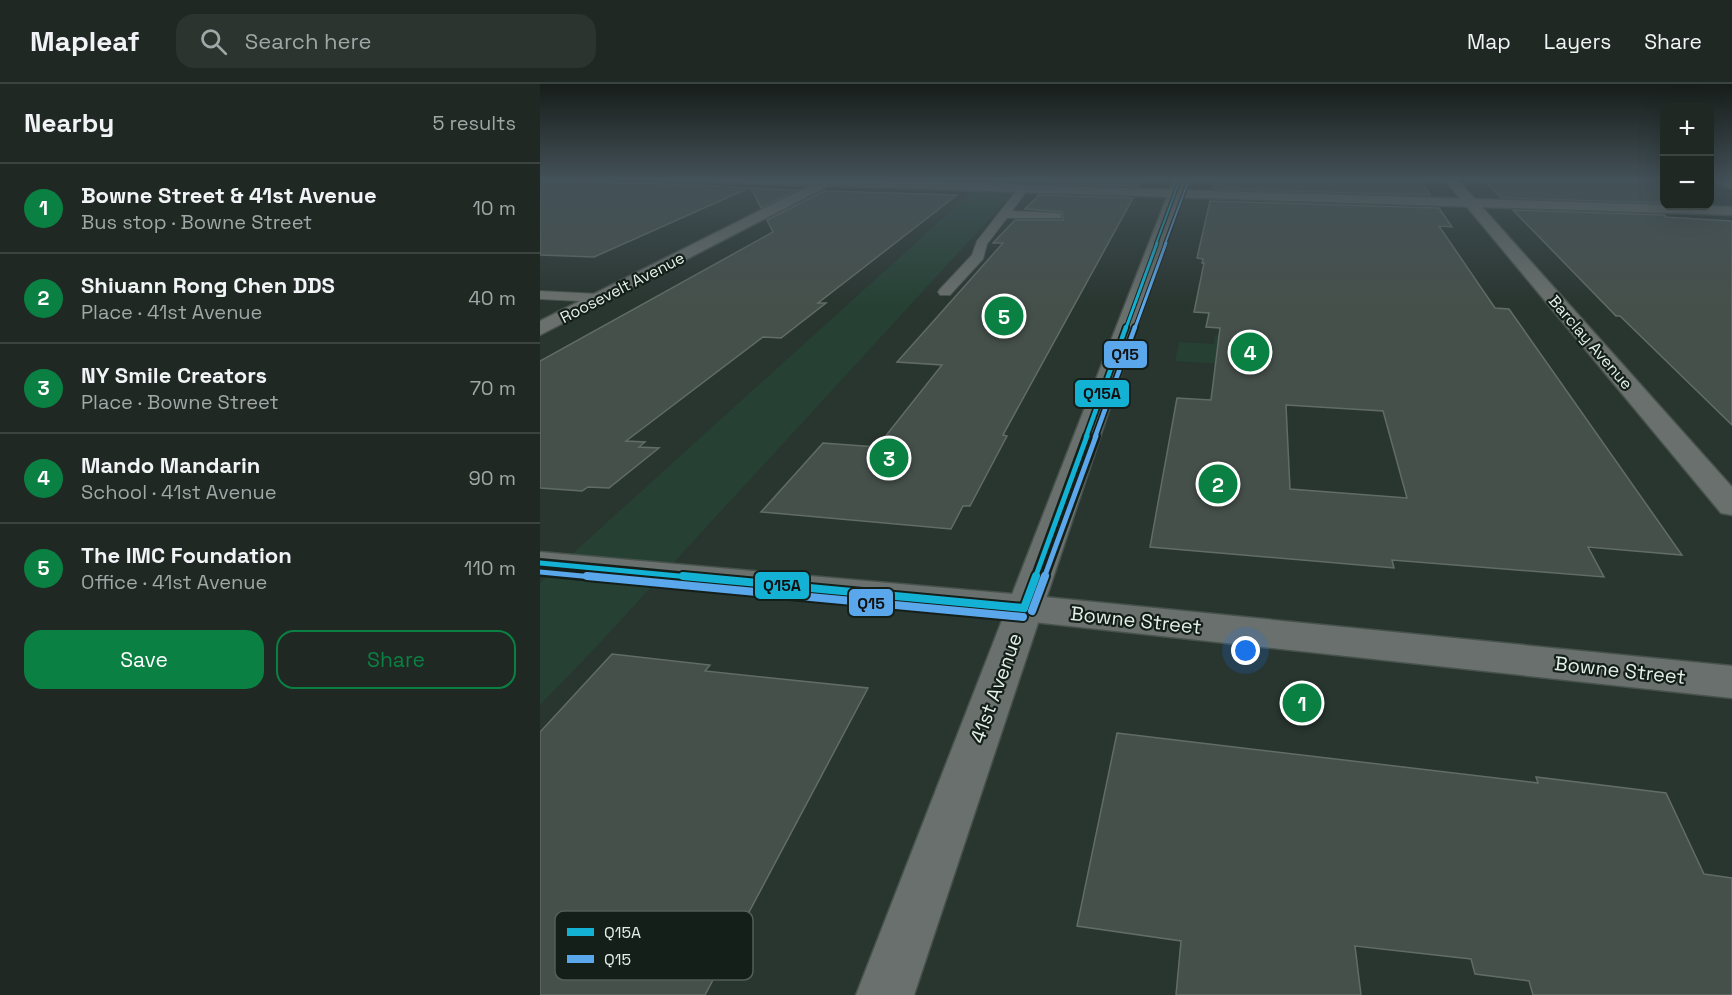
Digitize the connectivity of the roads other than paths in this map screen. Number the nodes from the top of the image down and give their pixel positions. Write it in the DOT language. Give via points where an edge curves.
graph roads {
  1 [pos="748,222"];
  2 [pos="997,222"];
  3 [pos="1164,222"];
  4 [pos="1487,222"];
  5 [pos="945,292"];
  6 [pos="540,295"];
  7 [pos="600,298"];
  8 [pos="540,329"];
  9 [pos="1732,506"];
  10 [pos="540,563"];
  11 [pos="1024,608"];
  12 [pos="1732,682"];
  13 [pos="885,995"];
  1 -- 7 [label="street, Roosevelt Avenue"];
  2 -- 5 [label="lane" via="981,244 978,256"];
  3 -- 11 [label="street, 41st Avenue"];
  4 -- 9 [label="street, Barclay Avenue"];
  6 -- 7 [label="lane"];
  7 -- 8 [label="street, Roosevelt Avenue"];
  10 -- 11 [label="street, Bowne Street"];
  11 -- 12 [label="street, Bowne Street"];
  11 -- 13 [label="street, 41st Avenue"];
}
